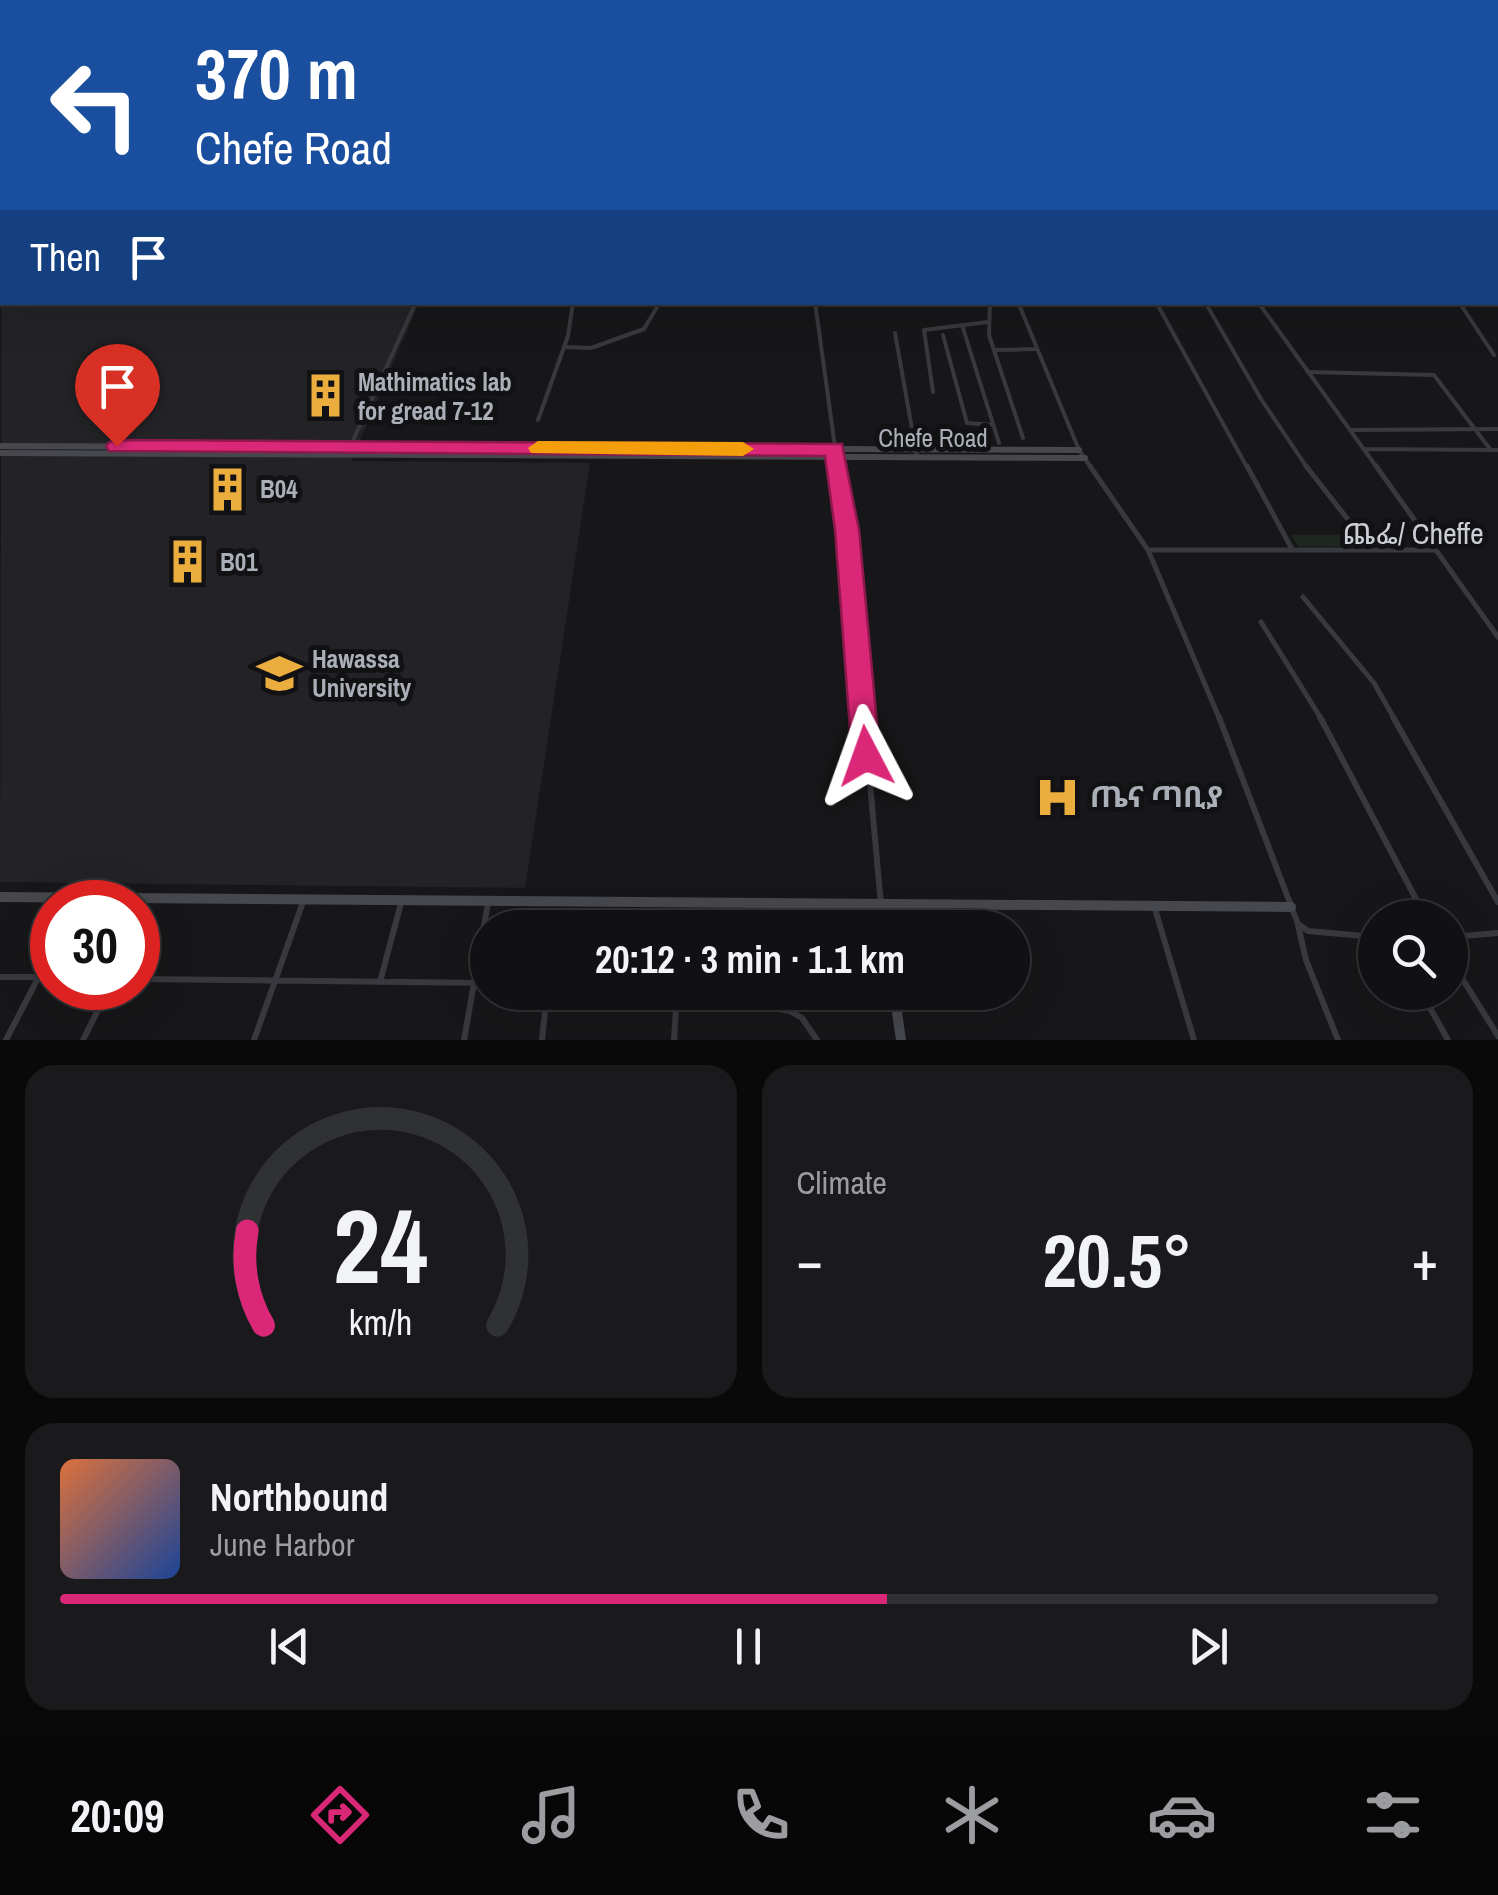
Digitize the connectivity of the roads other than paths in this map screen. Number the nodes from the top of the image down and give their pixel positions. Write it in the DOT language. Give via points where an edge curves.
graph roads {
  1 [pos="415,305"];
  2 [pos="572,305"];
  3 [pos="658,305"];
  4 [pos="815,305"];
  5 [pos="990,305"];
  6 [pos="1019,305"];
  7 [pos="1158,305"];
  8 [pos="1207,305"];
  9 [pos="1260,305"];
  10 [pos="1461,305"];
  11 [pos="988,322"];
  12 [pos="962,324"];
  13 [pos="895,333"];
  14 [pos="943,335"];
  15 [pos="564,346"];
  16 [pos="1035,349"];
  17 [pos="994,350"];
  18 [pos="1494,355"];
  19 [pos="1308,372"];
  20 [pos="933,392"];
  21 [pos="538,420"];
  22 [pos="993,426"];
  23 [pos="1476,428"];
  24 [pos="1498,429"];
  25 [pos="1350,430"];
  26 [pos="1022,438"];
  27 [pos="999,443"];
  28 [pos="350,448"];
  29 [pos="1363,449"];
  30 [pos="0,450"];
  31 [pos="1494,450"];
  32 [pos="836,453"];
  33 [pos="916,454"];
  34 [pos="1082,454"];
  35 [pos="1372,548"];
  36 [pos="1292,549"];
  37 [pos="1148,550"];
  38 [pos="1436,550"];
  39 [pos="1303,598"];
  40 [pos="1260,622"];
  41 [pos="1498,638"];
  42 [pos="0,897"];
  43 [pos="30,898"];
  44 [pos="1417,900"];
  45 [pos="160,901"];
  46 [pos="303,902"];
  47 [pos="401,902"];
  48 [pos="1498,902"];
  49 [pos="488,903"];
  50 [pos="881,905"];
  51 [pos="1291,906"];
  52 [pos="1154,908"];
  53 [pos="487,910"];
  54 [pos="882,910"];
  55 [pos="1298,924"];
  56 [pos="1498,933"];
  57 [pos="1358,935"];
  58 [pos="1468,935"];
  59 [pos="30,976"];
  60 [pos="0,977"];
  61 [pos="160,979"];
  62 [pos="272,982"];
  63 [pos="380,982"];
  64 [pos="470,983"];
  65 [pos="1468,988"];
  66 [pos="30,993"];
  67 [pos="470,1002"];
  68 [pos="98,1010"];
  69 [pos="545,1010"];
  70 [pos="678,1010"];
  71 [pos="784,1010"];
  72 [pos="897,1010"];
  73 [pos="1431,1010"];
  74 [pos="1498,1036"];
  75 [pos="6,1040"];
  76 [pos="83,1040"];
  77 [pos="254,1040"];
  78 [pos="464,1040"];
  79 [pos="542,1040"];
  80 [pos="674,1040"];
  81 [pos="817,1040"];
  82 [pos="901,1040"];
  83 [pos="1194,1040"];
  84 [pos="1338,1040"];
  85 [pos="1448,1040"];
  1 -- 28 [label="street"];
  2 -- 15 [label="street"];
  3 -- 15 [label="street" via="644,329 592,348"];
  4 -- 32 [label="street"];
  5 -- 11 [label="street"];
  6 -- 16 [label="street"];
  7 -- 36 [label="street"];
  8 -- 35 [label="street" via="1296,452"];
  9 -- 19 [label="street"];
  10 -- 18 [label="street"];
  11 -- 12 [label="street"];
  11 -- 17 [label="street"];
  12 -- 20 [label="street" via="921,333"];
  12 -- 22 [label="street"];
  13 -- 33 [label="street"];
  14 -- 22 [label="street" via="967,422"];
  15 -- 21 [label="street"];
  16 -- 17 [label="street"];
  16 -- 34 [label="street"];
  17 -- 26 [label="street"];
  19 -- 23 [label="street" via="1434,375"];
  19 -- 25 [label="street"];
  22 -- 27 [label="street"];
  23 -- 24 [label="street"];
  23 -- 25 [label="street"];
  23 -- 31 [label="street"];
  25 -- 29 [label="street"];
  28 -- 30 [label="street, Chefe Road"];
  28 -- 32 [label="street, Chefe Road"];
  29 -- 31 [label="street"];
  29 -- 38 [label="street"];
  30 -- 32 [label="street, Chefe Road"];
  32 -- 33 [label="street, Chefe Road"];
  32 -- 50 [label="street"];
  33 -- 34 [label="street, Chefe Road"];
  34 -- 37 [label="street"];
  35 -- 36 [label="street"];
  35 -- 38 [label="street"];
  36 -- 37 [label="street"];
  37 -- 51 [label="street"];
  38 -- 41 [label="street"];
  39 -- 48 [label="street" via="1374,683"];
  40 -- 44 [label="street" via="1338,747"];
  42 -- 43 [label="street"];
  45 -- 46 [label="street"];
  46 -- 47 [label="street"];
  46 -- 62 [label="street"];
  47 -- 49 [label="street"];
  47 -- 63 [label="street"];
  49 -- 50 [label="street"];
  49 -- 53 [label="street"];
  50 -- 52 [label="street"];
  50 -- 54 [label="street"];
  51 -- 52 [label="street"];
  51 -- 55 [label="street"];
  52 -- 83 [label="street"];
  55 -- 57 [label="street"];
  55 -- 84 [label="street"];
  56 -- 58 [label="street"];
  59 -- 60 [label="street"];
  61 -- 62 [label="street"];
  62 -- 63 [label="street"];
  62 -- 77 [label="street"];
  63 -- 64 [label="street"];
  65 -- 74 [label="street"];
  66 -- 75 [label="street"];
  67 -- 78 [label="street"];
  68 -- 76 [label="street"];
  69 -- 79 [label="street"];
  70 -- 80 [label="street"];
  71 -- 81 [label="street" via="802,1018"];
  72 -- 82 [label="street"];
  73 -- 85 [label="street"];
}
